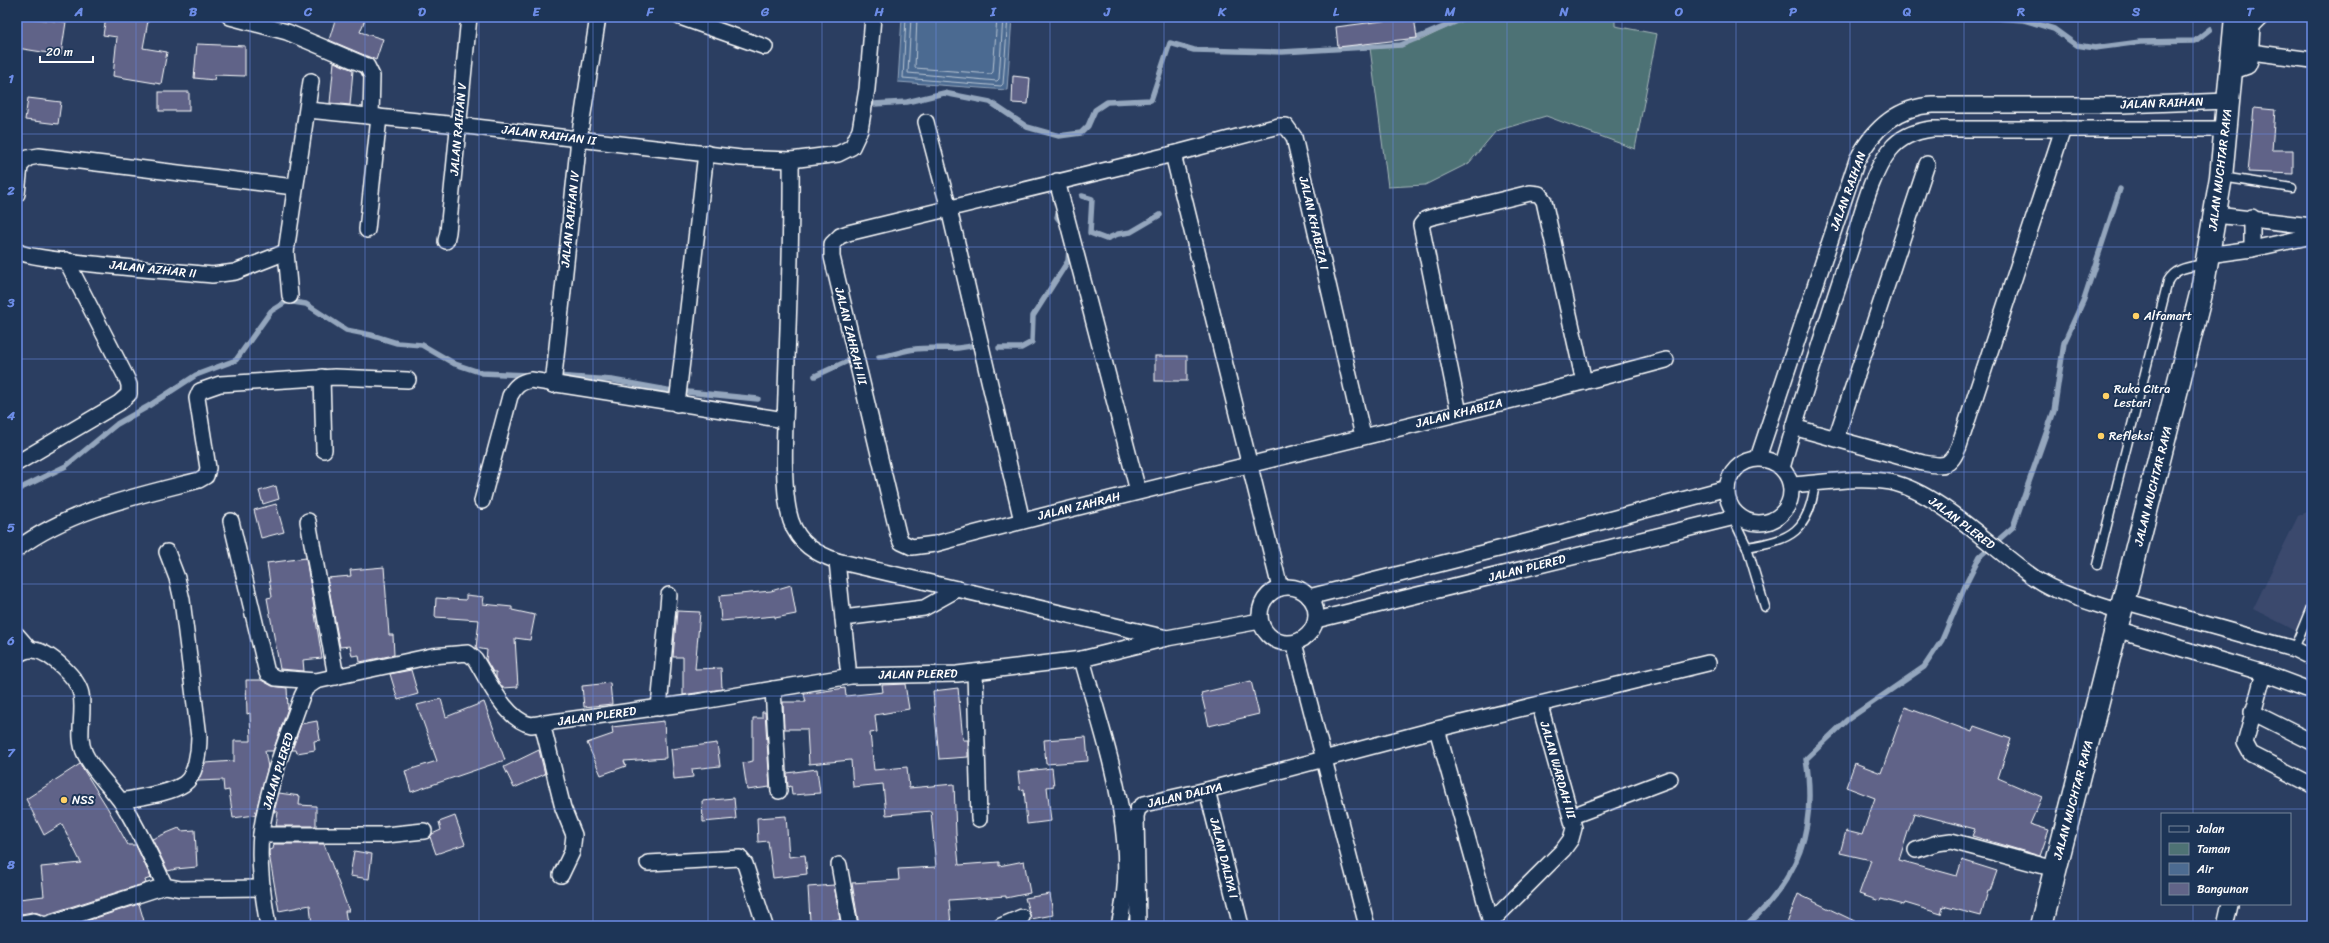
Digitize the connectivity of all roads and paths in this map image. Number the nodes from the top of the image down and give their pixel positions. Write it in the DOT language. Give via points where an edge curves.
graph roads {
  1 [pos="230,17"];
  2 [pos="468,17"];
  3 [pos="680,17"];
  4 [pos="873,17"];
  5 [pos="2236,17"];
  6 [pos="2261,17"];
  7 [pos="597,24"];
  8 [pos="2243,45"];
  9 [pos="764,47"];
  10 [pos="2312,60"];
  11 [pos="311,81"];
  12 [pos="2228,101"];
  13 [pos="2008,105"];
  14 [pos="308,110"];
  15 [pos="375,117"];
  16 [pos="926,122"];
  17 [pos="458,125"];
  18 [pos="2063,128"];
  19 [pos="2007,129"];
  20 [pos="2225,129"];
  21 [pos="579,139"];
  22 [pos="706,153"];
  23 [pos="1173,154"];
  24 [pos="791,160"];
  25 [pos="1927,164"];
  26 [pos="2221,177"];
  27 [pos="1057,181"];
  28 [pos="294,187"];
  29 [pos="2292,188"];
  30 [pos="17,194"];
  31 [pos="949,209"];
  32 [pos="2216,215"];
  33 [pos="2252,217"];
  34 [pos="1836,224"];
  35 [pos="2312,226"];
  36 [pos="367,230"];
  37 [pos="1857,231"];
  38 [pos="2312,236"];
  39 [pos="446,241"];
  40 [pos="2252,249"];
  41 [pos="17,251"];
  42 [pos="286,252"];
  43 [pos="2207,259"];
  44 [pos="66,260"];
  45 [pos="290,296"];
  46 [pos="1666,360"];
  47 [pos="322,378"];
  48 [pos="408,380"];
  49 [pos="554,382"];
  50 [pos="1584,382"];
  51 [pos="677,401"];
  52 [pos="1459,413"];
  53 [pos="785,420"];
  54 [pos="1793,427"];
  55 [pos="1363,436"];
  56 [pos="1836,438"];
  57 [pos="324,450"];
  58 [pos="1758,458"];
  59 [pos="17,463"];
  60 [pos="1252,465"];
  61 [pos="1782,468"];
  62 [pos="1815,483"];
  63 [pos="1791,485"];
  64 [pos="1727,488"];
  65 [pos="1138,491"];
  66 [pos="482,501"];
  67 [pos="1736,517"];
  68 [pos="231,521"];
  69 [pos="308,521"];
  70 [pos="1022,521"];
  71 [pos="1522,544"];
  72 [pos="906,546"];
  73 [pos="1746,547"];
  74 [pos="17,549"];
  75 [pos="167,552"];
  76 [pos="837,561"];
  77 [pos="2097,565"];
  78 [pos="1529,568"];
  79 [pos="1280,588"];
  80 [pos="958,589"];
  81 [pos="669,595"];
  82 [pos="1309,597"];
  83 [pos="2312,605"];
  84 [pos="1765,607"];
  85 [pos="2120,614"];
  86 [pos="843,618"];
  87 [pos="1316,620"];
  88 [pos="1260,621"];
  89 [pos="17,635"];
  90 [pos="1167,638"];
  91 [pos="1294,643"];
  92 [pos="2294,649"];
  93 [pos="23,652"];
  94 [pos="2312,658"];
  95 [pos="1082,659"];
  96 [pos="1708,663"];
  97 [pos="848,667"];
  98 [pos="975,672"];
  99 [pos="2264,673"];
  100 [pos="336,677"];
  101 [pos="316,681"];
  102 [pos="773,688"];
  103 [pos="2312,692"];
  104 [pos="1540,706"];
  105 [pos="659,708"];
  106 [pos="2252,712"];
  107 [pos="542,723"];
  108 [pos="1437,729"];
  109 [pos="2312,742"];
  110 [pos="1324,760"];
  111 [pos="1670,779"];
  112 [pos="2312,785"];
  113 [pos="1207,790"];
  114 [pos="779,791"];
  115 [pos="121,801"];
  116 [pos="1572,816"];
  117 [pos="979,819"];
  118 [pos="424,831"];
  119 [pos="261,835"];
  120 [pos="1916,850"];
  121 [pos="648,863"];
  122 [pos="839,866"];
  123 [pos="2055,869"];
  124 [pos="562,876"];
  125 [pos="165,886"];
  126 [pos="262,888"];
  127 [pos="2230,905"];
  128 [pos="1022,917"];
  129 [pos="17,924"];
  130 [pos="1492,924"];
  131 [pos="268,926"];
  132 [pos="765,926"];
  133 [pos="850,926"];
  134 [pos="1002,926"];
  135 [pos="1119,926"];
  136 [pos="1138,926"];
  137 [pos="1241,926"];
  138 [pos="1367,926"];
  139 [pos="2041,926"];
  140 [pos="2225,926"];
  1 -- 15 [label="street" via="287,32 367,66 372,76"];
  2 -- 17 [label="street, JALAN RAIHAN V"];
  3 -- 9 [label="street"];
  4 -- 24 [label="street, JALAN RAIHAN II" via="864,114 857,140 846,151"];
  5 -- 8 [label="highway, JALAN MUCHTAR RAYA"];
  6 -- 8 [label="street" via="2252,26"];
  7 -- 21 [label="street, JALAN RAIHAN IV"];
  8 -- 10 [label="street"];
  8 -- 12 [label="highway, JALAN MUCHTAR RAYA" via="2232,72"];
  11 -- 14 [label="street"];
  12 -- 13 [label="street, JALAN RAIHAN" via="2122,105"];
  12 -- 20 [label="highway, JALAN MUCHTAR RAYA"];
  13 -- 19 [label="street"];
  13 -- 34 [label="street, JALAN RAIHAN" via="1919,106 1888,121 1864,147 1847,187"];
  14 -- 15 [label="street, JALAN RAIHAN II"];
  14 -- 28 [label="street"];
  15 -- 17 [label="street, JALAN RAIHAN II"];
  15 -- 36 [label="street"];
  16 -- 31 [label="street"];
  17 -- 21 [label="street, JALAN RAIHAN II"];
  17 -- 39 [label="street, JALAN RAIHAN V"];
  18 -- 19 [label="street, JALAN RAIHAN"];
  18 -- 20 [label="street, JALAN RAIHAN"];
  18 -- 56 [label="street" via="1954,456 1944,465 1934,465"];
  19 -- 37 [label="street, JALAN RAIHAN" via="1932,129 1914,133 1899,141 1880,167"];
  20 -- 26 [label="highway, JALAN MUCHTAR RAYA"];
  21 -- 22 [label="street, JALAN RAIHAN II"];
  21 -- 49 [label="street, JALAN RAIHAN IV"];
  22 -- 24 [label="street, JALAN RAIHAN II"];
  22 -- 51 [label="street"];
  23 -- 27 [label="street"];
  23 -- 55 [label="street, JALAN KHABIZA I" via="1279,126 1290,129 1294,137"];
  23 -- 60 [label="street"];
  24 -- 53 [label="street"];
  25 -- 56 [label="street"];
  26 -- 29 [label="lane"];
  26 -- 32 [label="highway, JALAN MUCHTAR RAYA"];
  27 -- 31 [label="street"];
  27 -- 65 [label="street"];
  28 -- 30 [label="street" via="44,156 28,158 20,166"];
  28 -- 42 [label="street"];
  31 -- 70 [label="street"];
  31 -- 72 [label="street, JALAN ZAHRAH III" via="844,235 836,239 830,249 898,534"];
  32 -- 33 [label="street"];
  32 -- 43 [label="highway, JALAN MUCHTAR RAYA"];
  33 -- 35 [label="street"];
  33 -- 40 [label="street"];
  34 -- 37 [label="street"];
  34 -- 58 [label="street, JALAN RAIHAN"];
  37 -- 54 [label="street, JALAN RAIHAN"];
  38 -- 40 [label="street"];
  40 -- 43 [label="street"];
  41 -- 44 [label="street, JALAN AZHAR II" via="24,255"];
  42 -- 44 [label="street, JALAN AZHAR II" via="221,275"];
  42 -- 45 [label="street"];
  43 -- 77 [label="lane" via="2172,274 2168,281"];
  43 -- 85 [label="highway, JALAN MUCHTAR RAYA" via="2194,326"];
  44 -- 59 [label="street" via="130,385 129,394 119,403"];
  46 -- 50 [label="street, JALAN KHABIZA"];
  47 -- 48 [label="street"];
  47 -- 57 [label="street"];
  47 -- 74 [label="street" via="220,384 200,391 197,398 208,461 206,476 71,518 43,531"];
  49 -- 51 [label="street"];
  49 -- 66 [label="street" via="531,380 514,387"];
  50 -- 52 [label="street, JALAN KHABIZA"];
  50 -- 52 [label="street" via="1544,201 1539,194 1530,193 1432,217 1421,225"];
  51 -- 53 [label="street"];
  52 -- 55 [label="street, JALAN KHABIZA"];
  53 -- 76 [label="street" via="786,500 791,521 806,546"];
  54 -- 56 [label="street"];
  54 -- 61 [label="street, JALAN RAIHAN"];
  55 -- 60 [label="street, JALAN KHABIZA"];
  58 -- 61 [label="street" via="1771,461"];
  58 -- 64 [label="street" via="1747,460 1737,467 1730,476"];
  60 -- 65 [label="street, JALAN ZAHRAH"];
  60 -- 79 [label="street"];
  61 -- 63 [label="street"];
  62 -- 63 [label="street, JALAN PLERED"];
  62 -- 73 [label="lane" via="1812,506 1799,528 1782,539"];
  62 -- 85 [label="street, JALAN PLERED" via="1869,480 1904,486 1933,500 2038,580"];
  63 -- 67 [label="street" via="1790,498 1785,510 1776,519 1757,523"];
  64 -- 67 [label="street" via="1727,498"];
  64 -- 71 [label="street"];
  65 -- 70 [label="street, JALAN ZAHRAH"];
  67 -- 73 [label="lane"];
  67 -- 78 [label="street, JALAN PLERED"];
  68 -- 101 [label="street" via="266,673 276,678"];
  69 -- 100 [label="street"];
  70 -- 72 [label="street, JALAN ZAHRAH" via="923,547"];
  71 -- 78 [label="street"];
  71 -- 82 [label="street"];
  73 -- 84 [label="lane"];
  75 -- 115 [label="street" via="182,600 198,738 196,757 185,784"];
  76 -- 80 [label="street"];
  76 -- 86 [label="street"];
  78 -- 87 [label="street, JALAN PLERED"];
  79 -- 82 [label="street" via="1292,587"];
  79 -- 88 [label="street" via="1264,600 1260,610"];
  80 -- 86 [label="street" via="924,608"];
  80 -- 90 [label="street"];
  81 -- 105 [label="street"];
  82 -- 87 [label="street" via="1315,608"];
  83 -- 92 [label="lane"];
  85 -- 92 [label="street"];
  85 -- 99 [label="street"];
  85 -- 123 [label="highway, JALAN MUCHTAR RAYA"];
  86 -- 97 [label="street"];
  87 -- 91 [label="street" via="1312,631 1304,639"];
  88 -- 90 [label="street, JALAN PLERED"];
  88 -- 91 [label="street" via="1264,631 1273,639 1283,643"];
  89 -- 93 [label="street"];
  90 -- 95 [label="street, JALAN PLERED"];
  91 -- 110 [label="street"];
  92 -- 94 [label="street"];
  93 -- 115 [label="street" via="41,652 75,682 82,700 82,747 90,762"];
  95 -- 98 [label="street, JALAN PLERED"];
  95 -- 135 [label="street" via="1122,806 1125,862"];
  96 -- 104 [label="street, JALAN DALIYA"];
  98 -- 102 [label="street, JALAN PLERED" via="851,676"];
  98 -- 117 [label="street"];
  99 -- 103 [label="street"];
  99 -- 106 [label="street"];
  100 -- 101 [label="street, JALAN PLERED"];
  100 -- 107 [label="street, JALAN PLERED" via="425,657 468,653 475,659 512,715 523,723"];
  101 -- 119 [label="street, JALAN PLERED" via="306,688 288,736 270,792"];
  102 -- 105 [label="street, JALAN PLERED"];
  102 -- 114 [label="street"];
  104 -- 108 [label="street, JALAN DALIYA"];
  104 -- 116 [label="street, JALAN WARDAH III"];
  105 -- 107 [label="street, JALAN PLERED"];
  106 -- 109 [label="street"];
  106 -- 112 [label="street" via="2245,744 2251,754"];
  107 -- 124 [label="street" via="563,808 574,836 572,852"];
  108 -- 110 [label="street, JALAN DALIYA"];
  108 -- 130 [label="street"];
  110 -- 113 [label="street, JALAN DALIYA"];
  110 -- 138 [label="street"];
  111 -- 116 [label="street"];
  113 -- 136 [label="street, JALAN DALIYA" via="1144,804 1138,809"];
  113 -- 137 [label="street, JALAN DALIYA I"];
  115 -- 125 [label="street" via="138,828"];
  116 -- 130 [label="street, JALAN WARDAH III" via="1574,828 1564,850"];
  118 -- 119 [label="street" via="386,835"];
  119 -- 126 [label="street, JALAN PLERED"];
  120 -- 123 [label="street" via="1951,841"];
  121 -- 132 [label="street" via="740,858 745,864"];
  122 -- 133 [label="street"];
  123 -- 139 [label="highway, JALAN MUCHTAR RAYA"];
  125 -- 126 [label="street"];
  125 -- 129 [label="street" via="44,925 34,921"];
  126 -- 131 [label="street, JALAN PLERED"];
  127 -- 140 [label="street"];
  128 -- 134 [label="street"];
}
